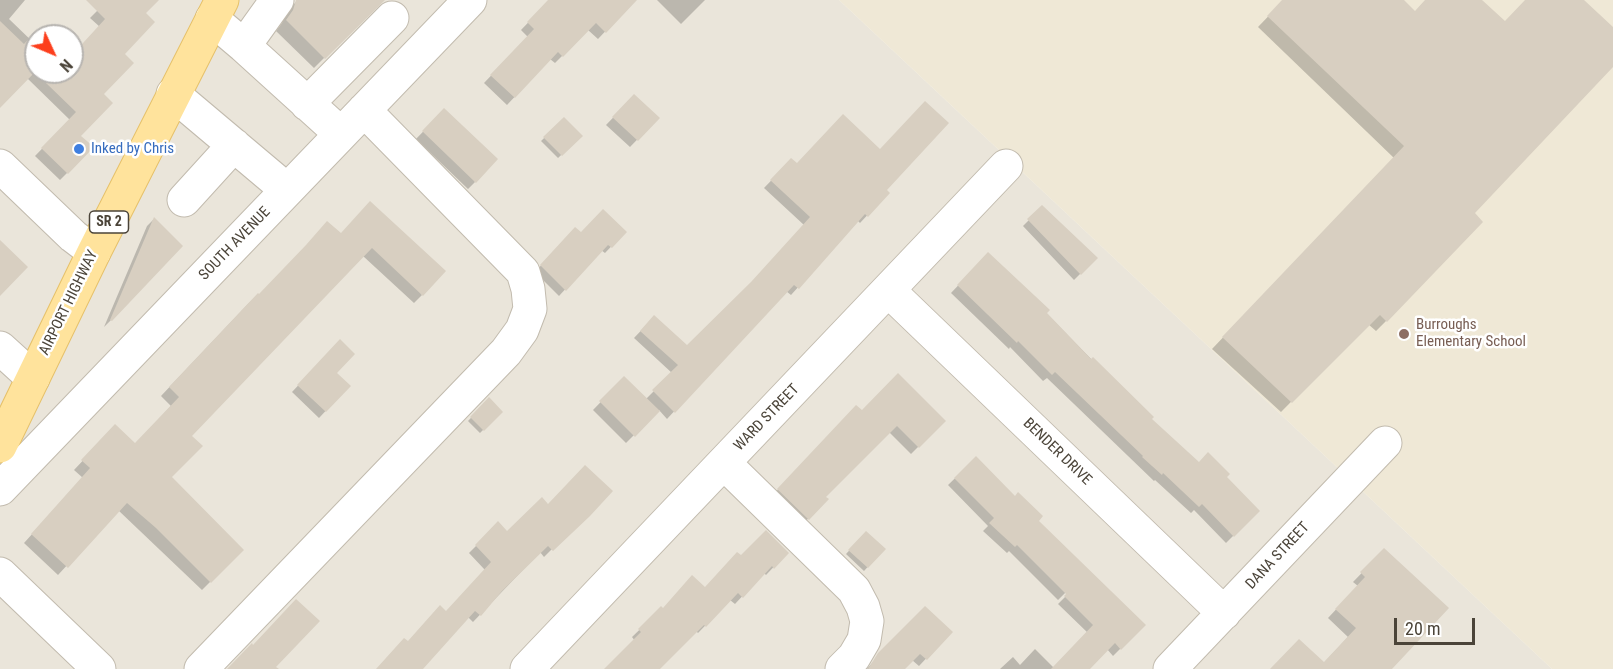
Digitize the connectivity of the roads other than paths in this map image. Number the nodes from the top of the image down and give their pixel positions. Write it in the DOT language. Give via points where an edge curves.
graph roads {
  1 [pos="277,0"];
  2 [pos="470,0"];
  3 [pos="217,10"];
  4 [pos="392,18"];
  5 [pos="244,46"];
  6 [pos="173,94"];
  7 [pos="307,104"];
  8 [pos="364,110"];
  9 [pos="341,135"];
  10 [pos="234,145"];
  11 [pos="0,166"];
  12 [pos="1006,166"];
  13 [pos="286,190"];
  14 [pos="184,200"];
  15 [pos="94,252"];
  16 [pos="889,291"];
  17 [pos="0,348"];
  18 [pos="33,378"];
  19 [pos="3,428"];
  20 [pos="1385,443"];
  21 [pos="724,463"];
  22 [pos="0,489"];
  23 [pos="0,574"];
  24 [pos="1224,613"];
  25 [pos="99,669"];
  26 [pos="201,669"];
  27 [pos="527,669"];
  28 [pos="843,669"];
  29 [pos="1170,669"];
  1 -- 5 [label="street"];
  2 -- 8 [label="street, SOUTH AVENUE"];
  3 -- 5 [label="street"];
  3 -- 6 [label="main road, AIRPORT HIGHWAY / SR 2"];
  4 -- 7 [label="street"];
  5 -- 7 [label="street"];
  6 -- 10 [label="street"];
  6 -- 15 [label="main road, AIRPORT HIGHWAY / SR 2"];
  7 -- 9 [label="street"];
  8 -- 9 [label="street, SOUTH AVENUE"];
  8 -- 26 [label="street" via="523,272 530,309 522,330 506,352"];
  9 -- 13 [label="street, SOUTH AVENUE"];
  10 -- 13 [label="street"];
  10 -- 14 [label="street"];
  11 -- 15 [label="street"];
  12 -- 16 [label="street, WARD STREET"];
  13 -- 22 [label="street, SOUTH AVENUE"];
  15 -- 18 [label="main road, AIRPORT HIGHWAY / SR 2"];
  16 -- 21 [label="street, WARD STREET"];
  16 -- 24 [label="street, BENDER DRIVE"];
  17 -- 18 [label="street"];
  18 -- 19 [label="main road, AIRPORT HIGHWAY / SR 2"];
  20 -- 24 [label="street, DANA STREET"];
  21 -- 27 [label="street, WARD STREET"];
  21 -- 28 [label="street" via="854,590 867,621 864,640"];
  23 -- 25 [label="street"];
  24 -- 29 [label="street, DANA STREET"];
}
